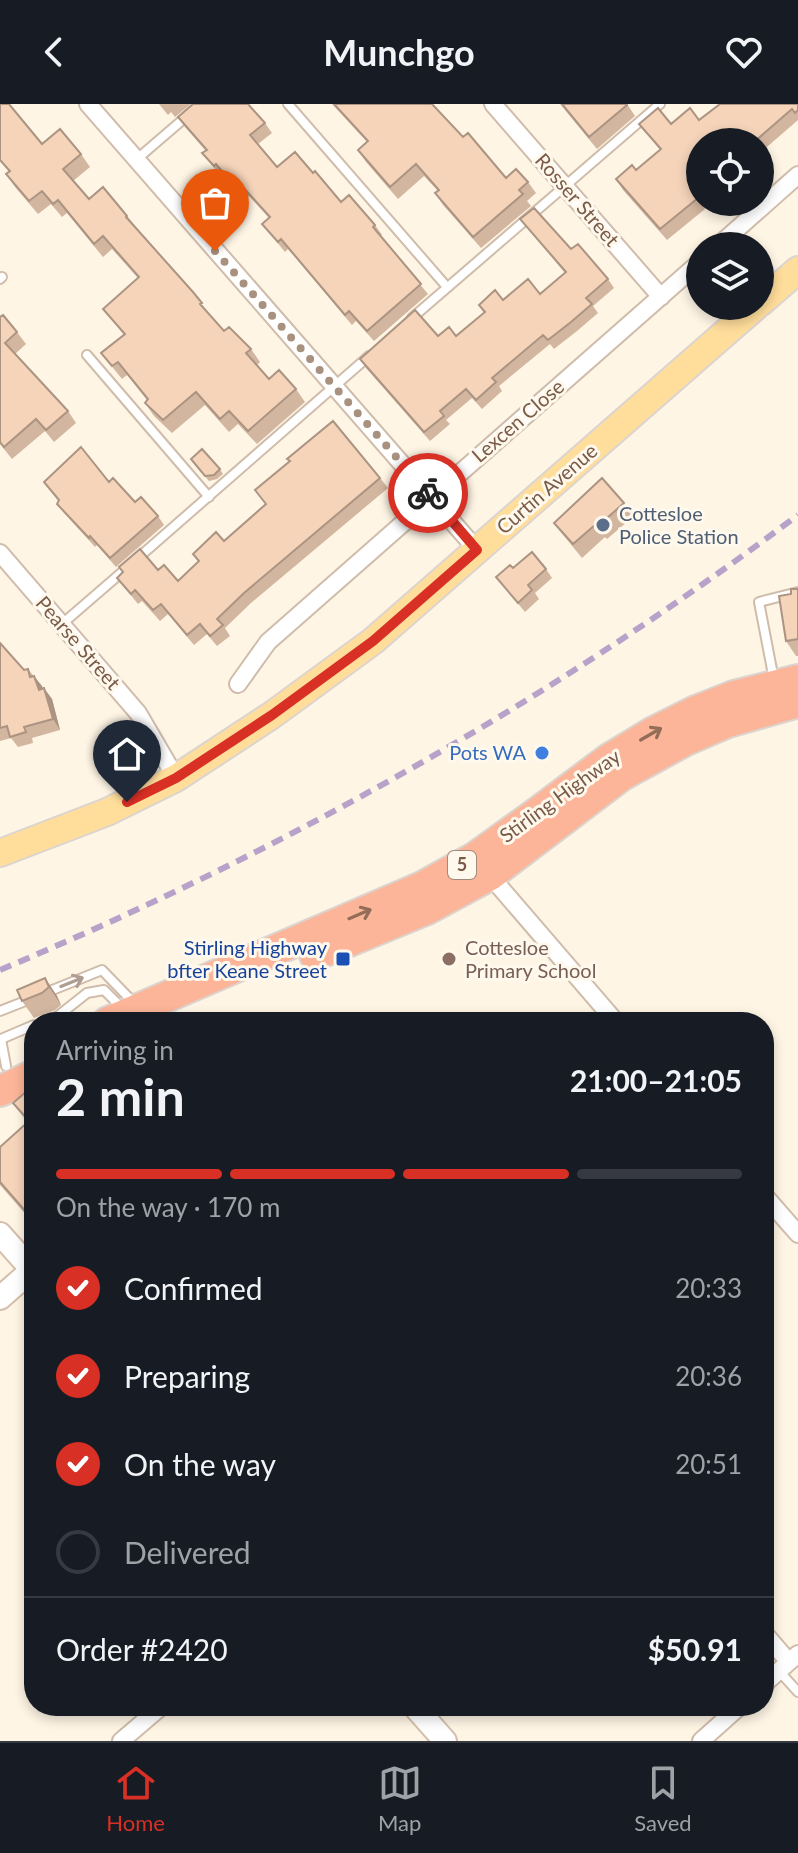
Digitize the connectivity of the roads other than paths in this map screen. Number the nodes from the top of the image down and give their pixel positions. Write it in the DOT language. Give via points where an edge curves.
graph roads {
  1 [pos="88,104"];
  2 [pos="201,104"];
  3 [pos="288,104"];
  4 [pos="493,104"];
  5 [pos="660,104"];
  6 [pos="136,160"];
  7 [pos="798,175"];
  8 [pos="564,186"];
  9 [pos="734,232"];
  10 [pos="798,270"];
  11 [pos="686,275"];
  12 [pos="447,287"];
  13 [pos="774,290"];
  14 [pos="661,297"];
  15 [pos="740,320"];
  16 [pos="402,327"];
  17 [pos="379,347"];
  18 [pos="87,355"];
  19 [pos="333,387"];
  20 [pos="209,497"];
  21 [pos="432,497"];
  22 [pos="477,550"];
  23 [pos="0,553"];
  24 [pos="796,593"];
  25 [pos="62,624"];
  26 [pos="238,684"];
  27 [pos="790,689"];
  28 [pos="176,778"];
  29 [pos="0,853"];
  30 [pos="483,866"];
  31 [pos="0,1011"];
  32 [pos="63,1012"];
  33 [pos="127,1012"];
  34 [pos="129,1012"];
  35 [pos="149,1012"];
  36 [pos="607,1012"];
  37 [pos="24,1029"];
  38 [pos="10,1075"];
  39 [pos="774,1206"];
  40 [pos="0,1234"];
  41 [pos="798,1234"];
  42 [pos="24,1261"];
  43 [pos="24,1278"];
  44 [pos="0,1298"];
  45 [pos="774,1645"];
  46 [pos="789,1662"];
  47 [pos="798,1692"];
  48 [pos="150,1716"];
  49 [pos="423,1716"];
  50 [pos="729,1716"];
  51 [pos="121,1741"];
  52 [pos="445,1741"];
  53 [pos="701,1741"];
  1 -- 6 [label="street"];
  2 -- 6 [label="lane"];
  3 -- 12 [label="lane"];
  4 -- 8 [label="street, Rosser Street"];
  5 -- 8 [label="lane"];
  6 -- 19 [label="street"];
  7 -- 9 [label="street"];
  8 -- 12 [label="lane"];
  8 -- 14 [label="street, Rosser Street"];
  10 -- 13 [label="main road, Curtin Avenue"];
  11 -- 14 [label="street, Lexcen Close"];
  12 -- 16 [label="lane"];
  14 -- 21 [label="street, Lexcen Close"];
  15 -- 22 [label="main road, Curtin Avenue"];
  17 -- 19 [label="lane"];
  18 -- 20 [label="lane"];
  19 -- 20 [label="lane"];
  19 -- 21 [label="street"];
  20 -- 25 [label="lane"];
  21 -- 22 [label="street"];
  21 -- 26 [label="street, Lexcen Close" via="268,642"];
  22 -- 28 [label="main road, Curtin Avenue" via="373,641"];
  23 -- 25 [label="street, Pearse Street"];
  24 -- 27 [label="lane" via="759,602"];
  25 -- 28 [label="street, Pearse Street" via="138,713"];
  27 -- 30 [label="highway, Stirling Highway / 5" via="622,775"];
  28 -- 29 [label="main road, Curtin Avenue" via="107,812"];
  30 -- 35 [label="highway, Stirling Highway / 5" via="427,909"];
  30 -- 36 [label="street"];
  31 -- 34 [label="lane, one-way" via="102,970"];
  32 -- 33 [label="lane" via="87,993 104,990"];
  37 -- 38 [label="lane" via="1,1039"];
  39 -- 41 [label="street"];
  40 -- 42 [label="street"];
  43 -- 44 [label="street"];
  45 -- 46 [label="street"];
  46 -- 47 [label="lane"];
  48 -- 51 [label="street"];
  49 -- 52 [label="street"];
  50 -- 53 [label="street"];
}
